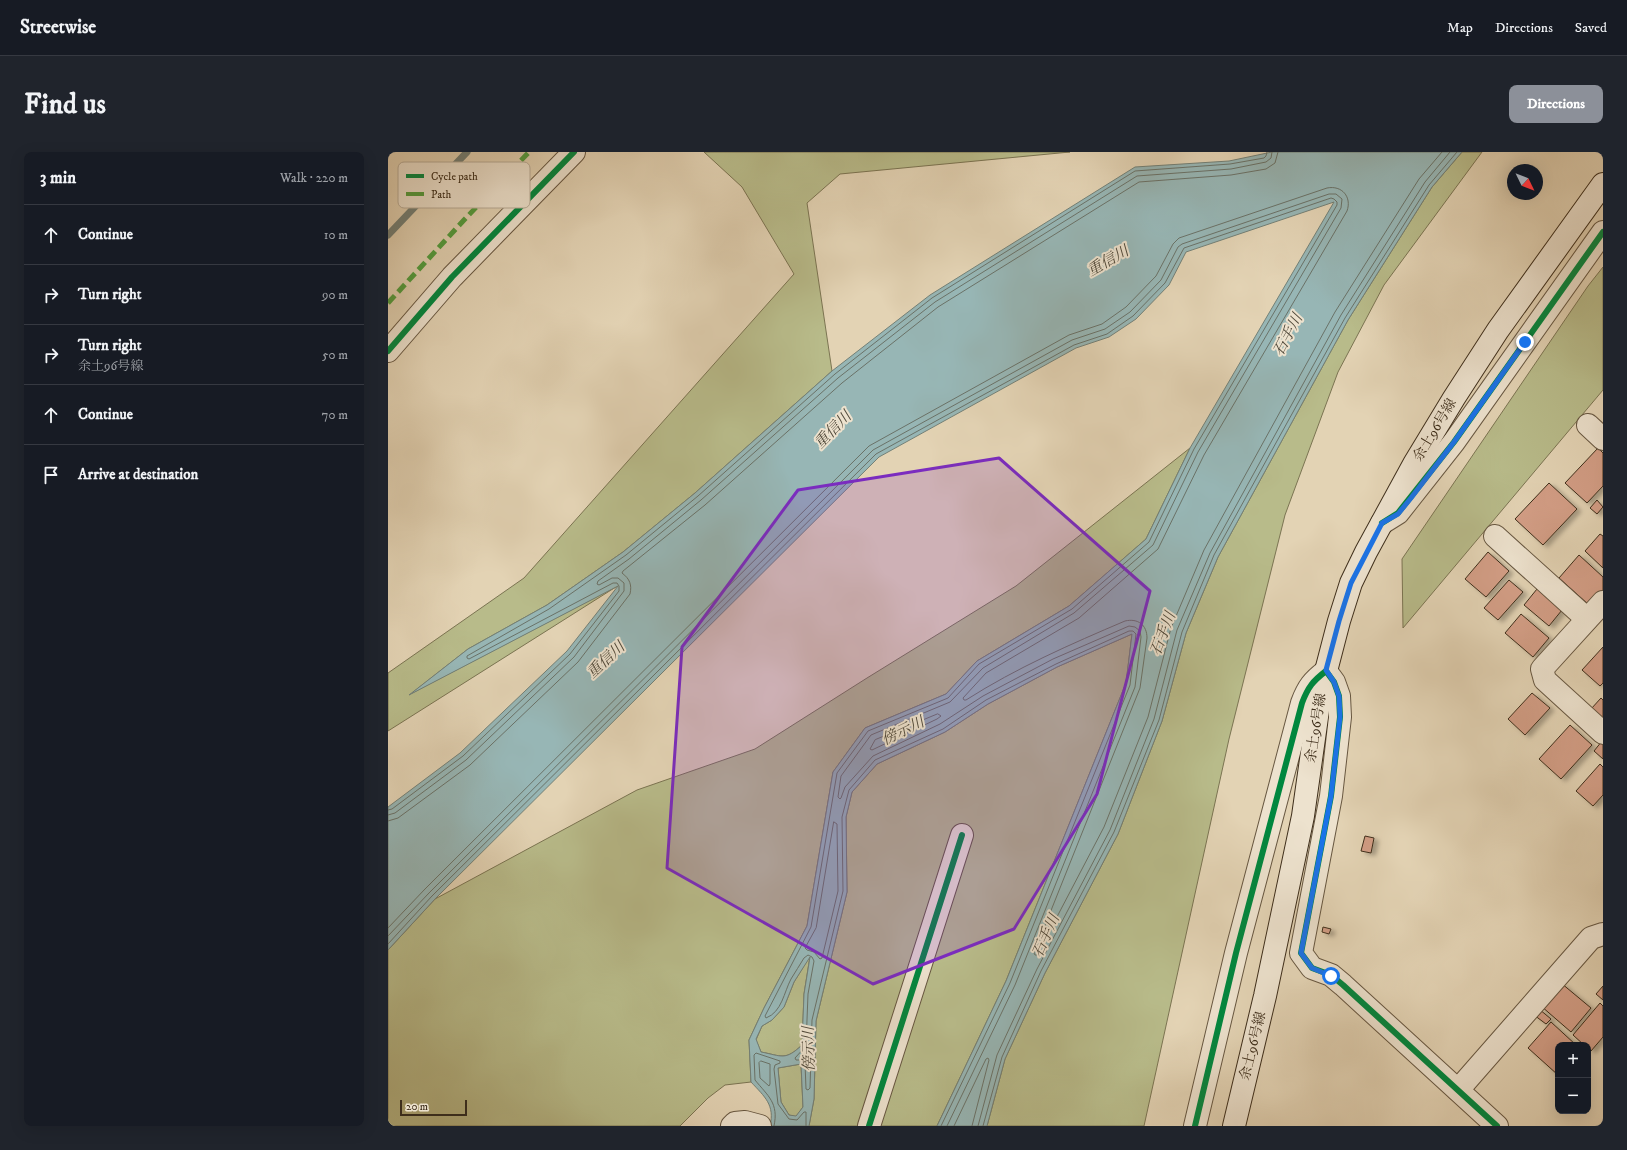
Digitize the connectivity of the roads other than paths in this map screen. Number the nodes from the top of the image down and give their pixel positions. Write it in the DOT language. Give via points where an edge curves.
graph roads {
  1 [pos="574,152"];
  2 [pos="1603,184"];
  3 [pos="530,197"];
  4 [pos="519,208"];
  5 [pos="1603,232"];
  6 [pos="1603,259"];
  7 [pos="1568,281"];
  8 [pos="388,351"];
  9 [pos="1382,523"];
  10 [pos="1494,536"];
  11 [pos="1603,602"];
  12 [pos="1587,619"];
  13 [pos="1326,670"];
  14 [pos="1603,733"];
  15 [pos="962,835"];
  16 [pos="1603,934"];
  17 [pos="1458,1090"];
  18 [pos="869,1126"];
  19 [pos="1195,1126"];
  20 [pos="1234,1126"];
  21 [pos="1497,1126"];
  1 -- 3 [label="street"];
  2 -- 9 [label="street, 余土96号線" via="1498,330 1418,457"];
  4 -- 8 [label="street" via="452,277"];
  5 -- 7 [label="street"];
  6 -- 7 [label="street" via="1579,280"];
  7 -- 9 [label="street" via="1454,442 1398,514"];
  9 -- 13 [label="street, 余土96号線" via="1351,583"];
  10 -- 12 [label="street"];
  11 -- 12 [label="street"];
  12 -- 14 [label="street" via="1542,669 1545,680"];
  13 -- 17 [label="street" via="1339,696 1340,717 1331,796 1301,953 1312,968 1331,976 1343,985"];
  13 -- 19 [label="street" via="1307,689 1302,703 1236,953"];
  13 -- 20 [label="street, 余土96号線" via="1303,816 1265,996"];
  15 -- 18 [label="street"];
  16 -- 17 [label="street" via="1591,938"];
  17 -- 21 [label="street"];
}
